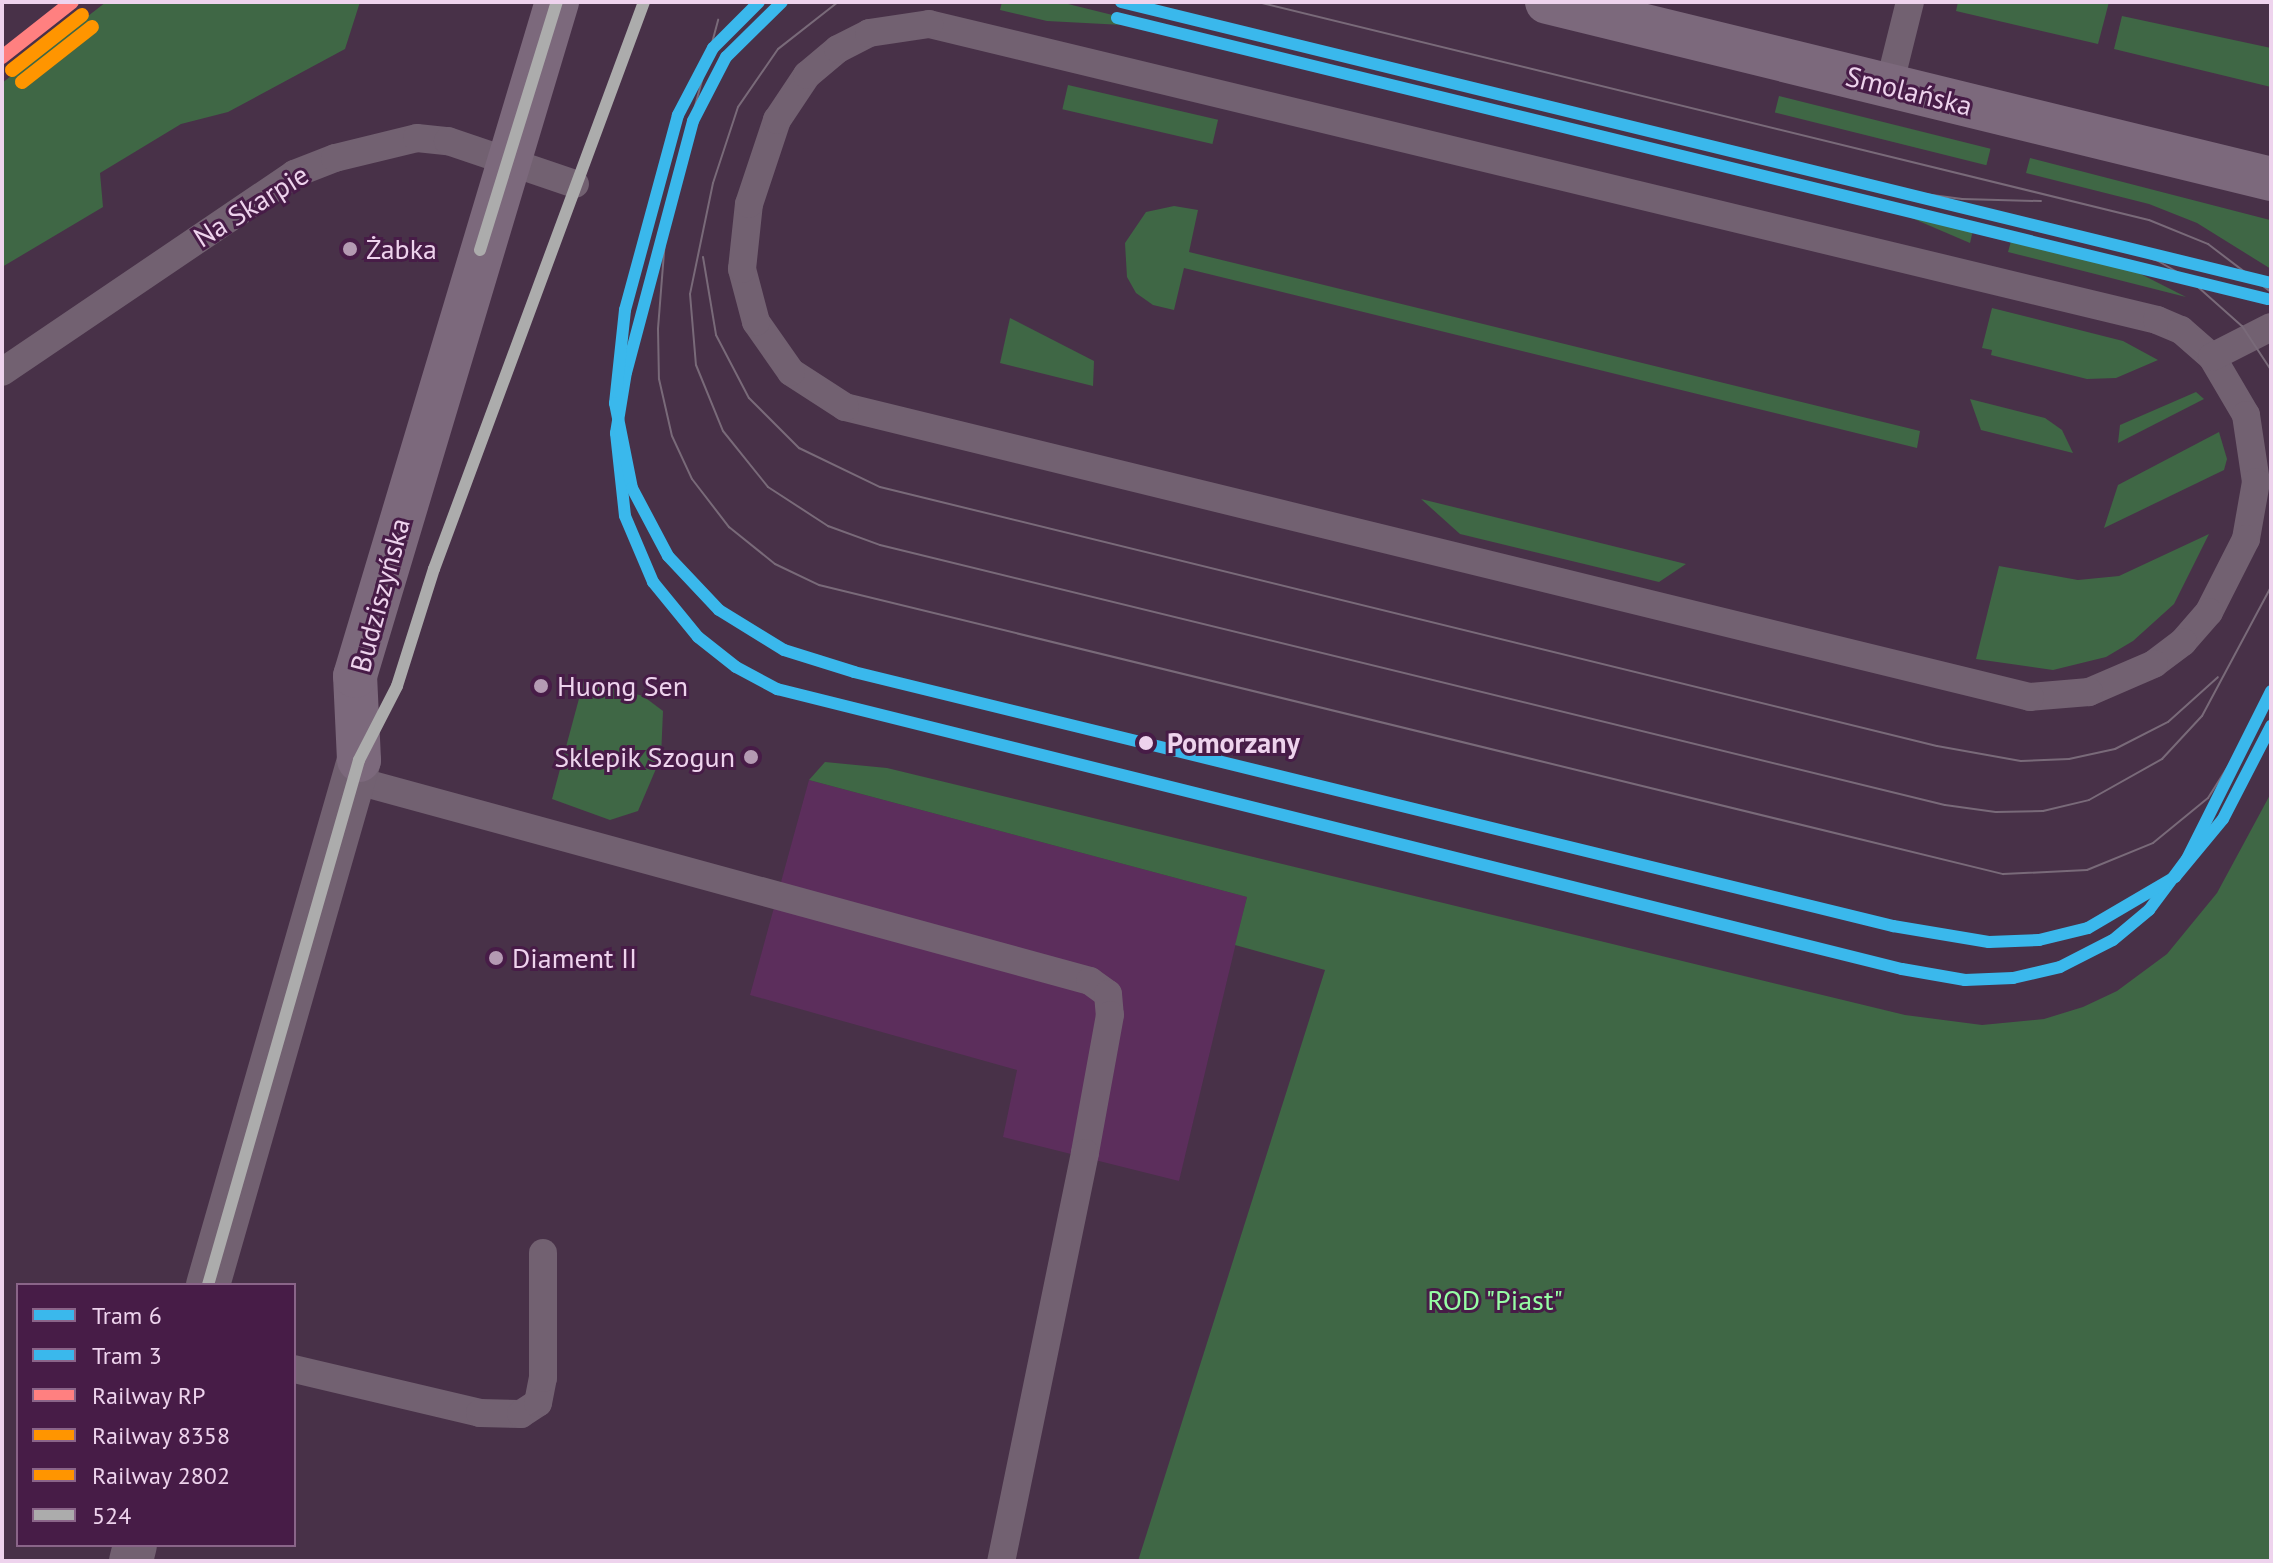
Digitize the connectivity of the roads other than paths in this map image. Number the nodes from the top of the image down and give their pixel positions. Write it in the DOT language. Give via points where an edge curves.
graph roads {
  1 [pos="557,2"];
  2 [pos="1547,2"];
  3 [pos="1910,2"];
  4 [pos="1889,86"];
  5 [pos="509,159"];
  6 [pos="2271,179"];
  7 [pos="575,184"];
  8 [pos="2271,327"];
  9 [pos="2212,357"];
  10 [pos="2,372"];
  11 [pos="2264,477"];
  12 [pos="357,770"];
  13 [pos="543,1253"];
  14 [pos="209,1283"];
  15 [pos="296,1369"];
  16 [pos="1001,1561"];
  1 -- 5 [label="street, Budziszyńska"];
  2 -- 4 [label="street, Smolańska"];
  3 -- 4 [label="lane"];
  4 -- 6 [label="street, Smolańska"];
  5 -- 7 [label="lane, Na Skarpie"];
  5 -- 10 [label="lane, Na Skarpie" via="417,138 294,174"];
  5 -- 12 [label="street, Budziszyńska" via="355,676"];
  8 -- 9 [label="lane"];
  9 -- 11 [label="lane" via="2246,415"];
  9 -- 11 [label="lane" via="2181,330 2131,312 929,24 882,29 853,41 799,83 764,151 742,254 750,307 778,359 819,394 862,414 2007,693 2053,698 2089,692 2141,673 2183,642 2209,612 2242,548"];
  12 -- 14 [label="street, Budziszyńska"];
  12 -- 16 [label="lane" via="1090,981 1108,994 1110,1015 1085,1153"];
  13 -- 15 [label="lane" via="543,1378 538,1403 521,1414 480,1413"];
}
